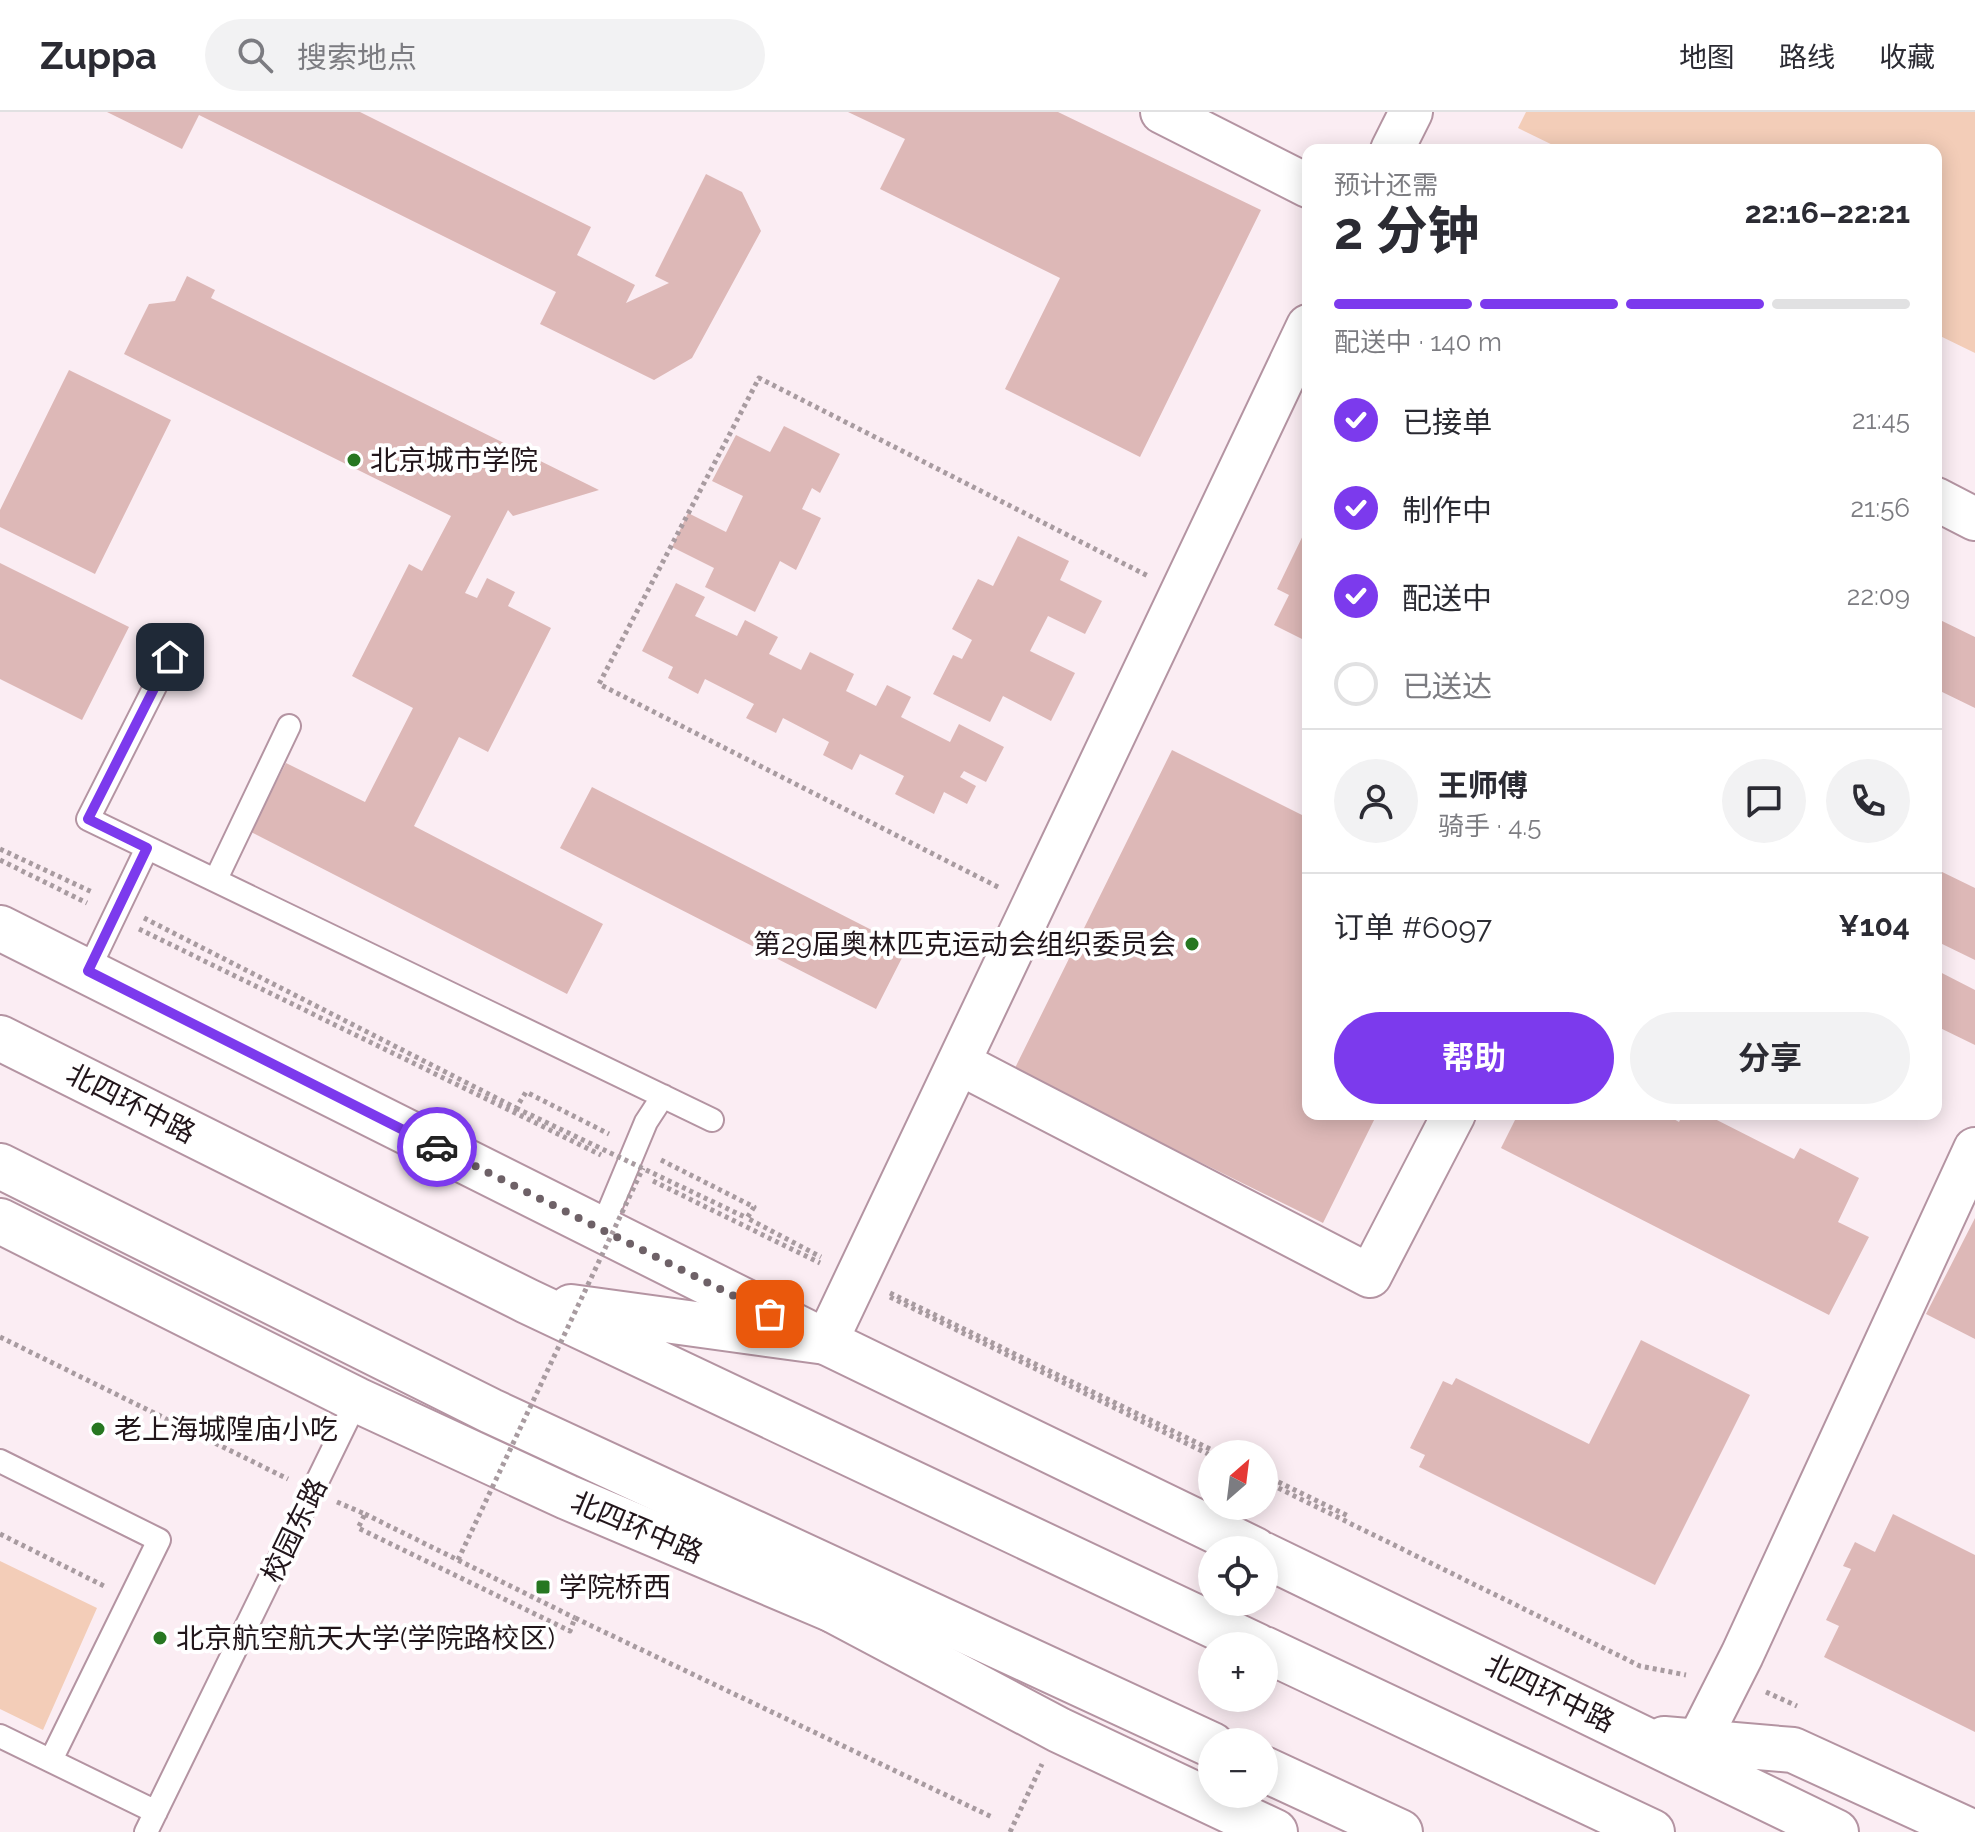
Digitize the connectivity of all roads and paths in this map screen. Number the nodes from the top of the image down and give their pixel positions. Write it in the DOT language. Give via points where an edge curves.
graph roads {
  1 [pos="1162,112"];
  2 [pos="1411,112"];
  3 [pos="1395,144"];
  4 [pos="1302,183"];
  5 [pos="1302,339"];
  6 [pos="1942,502"];
  7 [pos="1975,519"];
  8 [pos="1181,593"];
  9 [pos="170,657"];
  10 [pos="289,726"];
  11 [pos="147,848"];
  12 [pos="0,849"];
  13 [pos="216,879"];
  14 [pos="1001,889"];
  15 [pos="119,905"];
  16 [pos="0,928"];
  17 [pos="88,971"];
  18 [pos="0,1038"];
  19 [pos="959,1063"];
  20 [pos="663,1096"];
  21 [pos="712,1120"];
  22 [pos="1451,1120"];
  23 [pos="1975,1149"];
  24 [pos="0,1166"];
  25 [pos="643,1168"];
  26 [pos="0,1221"];
  27 [pos="601,1230"];
  28 [pos="858,1277"];
  29 [pos="527,1301"];
  30 [pos="0,1337"];
  31 [pos="826,1342"];
  32 [pos="357,1400"];
  33 [pos="491,1411"];
  34 [pos="1198,1443"];
  35 [pos="0,1461"];
  36 [pos="1278,1484"];
  37 [pos="1278,1485"];
  38 [pos="313,1492"];
  39 [pos="365,1514"];
  40 [pos="1348,1516"];
  41 [pos="0,1534"];
  42 [pos="1226,1536"];
  43 [pos="458,1560"];
  44 [pos="1278,1562"];
  45 [pos="130,1599"];
  46 [pos="833,1610"];
  47 [pos="575,1618"];
  48 [pos="1227,1632"];
  49 [pos="1278,1656"];
  50 [pos="1728,1683"];
  51 [pos="1811,1713"];
  52 [pos="1059,1730"];
  53 [pos="0,1736"];
  54 [pos="1641,1738"];
  55 [pos="1198,1739"];
  56 [pos="1698,1742"];
  57 [pos="51,1760"];
  58 [pos="1278,1775"];
  59 [pos="994,1818"];
  60 [pos="151,1822"];
  61 [pos="1010,1832"];
  62 [pos="1275,1832"];
  63 [pos="1400,1832"];
  64 [pos="1652,1832"];
  65 [pos="1836,1832"];
  66 [pos="1972,1832"];
  1 -- 4 [label="street"];
  2 -- 3 [label="street"];
  5 -- 8 [label="street"];
  6 -- 7 [label="street"];
  8 -- 14 [label="path" via="759,378 599,684"];
  8 -- 19 [label="street"];
  9 -- 11 [label="lane" via="88,819"];
  10 -- 13 [label="lane"];
  11 -- 13 [label="lane"];
  11 -- 15 [label="lane"];
  12 -- 15 [label="path"];
  13 -- 20 [label="lane"];
  15 -- 17 [label="lane"];
  15 -- 25 [label="path, bridge"];
  16 -- 17 [label="main road"];
  17 -- 27 [label="main road"];
  18 -- 29 [label="main road, 北四环中路"];
  19 -- 22 [label="street" via="1370,1276"];
  19 -- 28 [label="street"];
  20 -- 21 [label="lane"];
  20 -- 27 [label="lane" via="646,1122"];
  23 -- 50 [label="street"];
  24 -- 33 [label="main road, 北四环中路"];
  25 -- 28 [label="path, bridge"];
  25 -- 43 [label="path, bridge"];
  26 -- 32 [label="main road, 北四环中路"];
  27 -- 31 [label="main road"];
  28 -- 31 [label="street"];
  28 -- 34 [label="path"];
  29 -- 31 [label="main road"];
  29 -- 48 [label="main road, 北四环中路"];
  30 -- 38 [label="path"];
  31 -- 42 [label="main road"];
  32 -- 38 [label="lane, 校园东路"];
  32 -- 46 [label="main road, 北四环中路"];
  33 -- 46 [label="main road"];
  33 -- 55 [label="main road, 北四环中路"];
  35 -- 45 [label="lane" via="159,1540"];
  36 -- 40 [label="path"];
  37 -- 50 [label="path" via="1640,1666"];
  38 -- 39 [label="path"];
  38 -- 60 [label="lane, 校园东路"];
  39 -- 43 [label="path"];
  39 -- 47 [label="path" via="358,1528 570,1631"];
  41 -- 45 [label="path"];
  43 -- 47 [label="path"];
  44 -- 54 [label="main road, 北四环中路"];
  45 -- 57 [label="lane"];
  46 -- 52 [label="main road, 北四环中路"];
  47 -- 59 [label="path"];
  49 -- 64 [label="main road"];
  50 -- 51 [label="path" via="1756,1687"];
  50 -- 56 [label="street"];
  52 -- 61 [label="path"];
  52 -- 62 [label="main road, 北四环中路"];
  53 -- 57 [label="lane"];
  54 -- 56 [label="main road"];
  54 -- 65 [label="main road, 北四环中路"];
  56 -- 66 [label="main road" via="1793,1750"];
  57 -- 60 [label="lane"];
  58 -- 63 [label="main road"];
}
